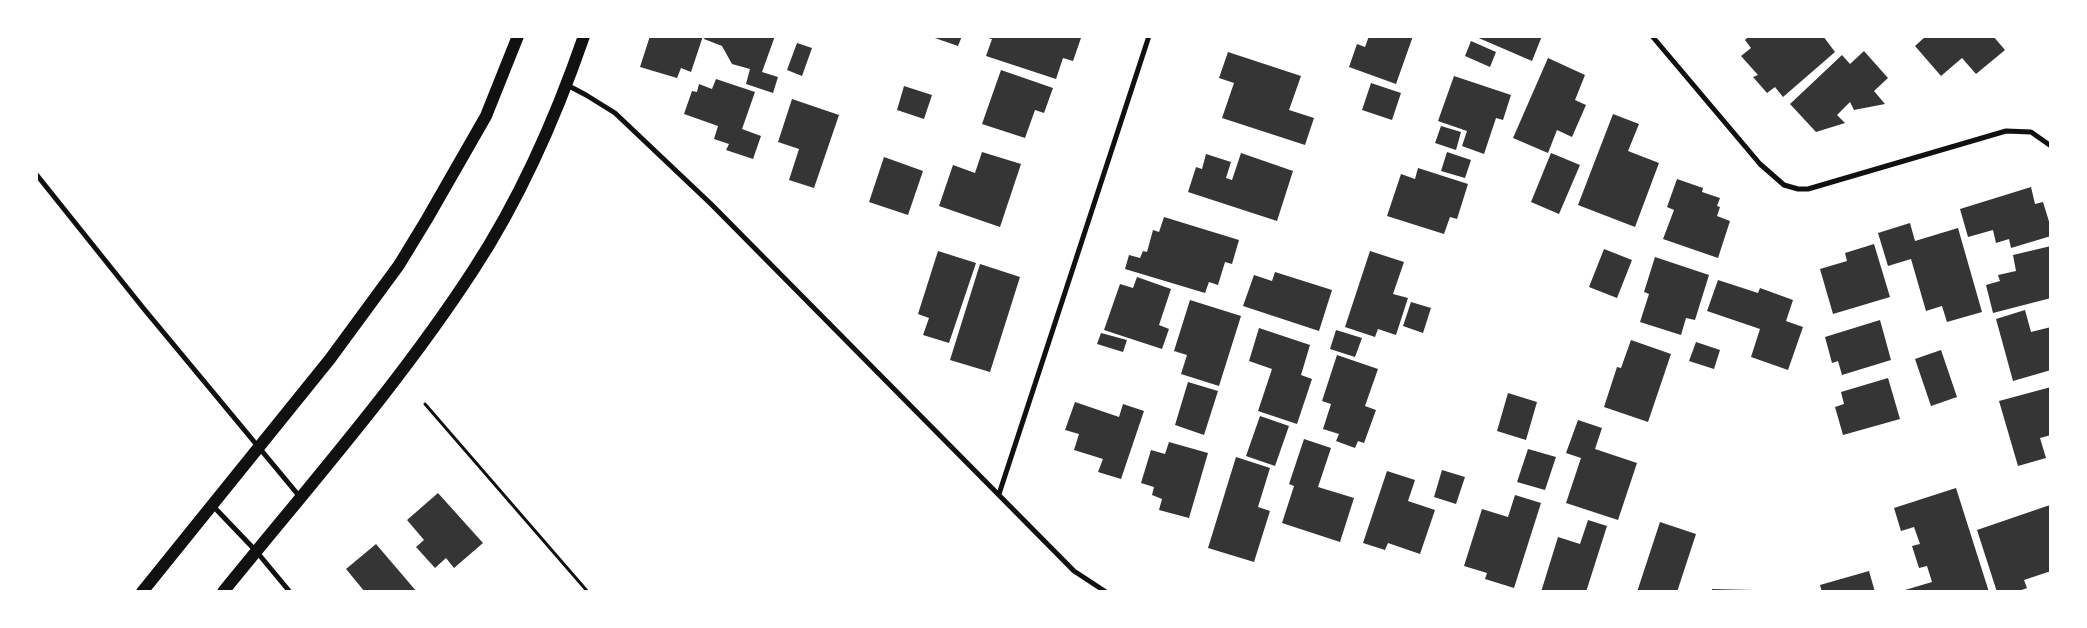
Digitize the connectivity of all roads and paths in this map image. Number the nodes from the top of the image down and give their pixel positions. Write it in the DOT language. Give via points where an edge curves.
graph roads {
  1 [pos="518,36"];
  2 [pos="584,36"];
  3 [pos="1149,36"];
  4 [pos="1652,36"];
  5 [pos="567,85"];
  6 [pos="2051,146"];
  7 [pos="36,174"];
  8 [pos="425,404"];
  9 [pos="258,447"];
  10 [pos="999,494"];
  11 [pos="301,497"];
  12 [pos="213,505"];
  13 [pos="256,551"];
  14 [pos="142,592"];
  15 [pos="223,592"];
  16 [pos="290,592"];
  17 [pos="588,592"];
  18 [pos="1106,592"];
  1 -- 9 [label="main road" via="486,116 403,258 330,359"];
  2 -- 5 [label="main road"];
  3 -- 10 [label="street"];
  4 -- 6 [label="street" via="1760,164 1784,185 1798,189 1808,189 2006,131 2031,132"];
  5 -- 10 [label="street" via="615,113 711,204"];
  5 -- 11 [label="main road" via="510,207 474,268 388,388"];
  7 -- 9 [label="street"];
  8 -- 17 [label="path"];
  9 -- 11 [label="street"];
  9 -- 12 [label="main road"];
  10 -- 18 [label="street" via="1074,571"];
  11 -- 13 [label="main road"];
  12 -- 13 [label="street"];
  12 -- 14 [label="main road"];
  13 -- 15 [label="main road"];
  13 -- 16 [label="street"];
}
